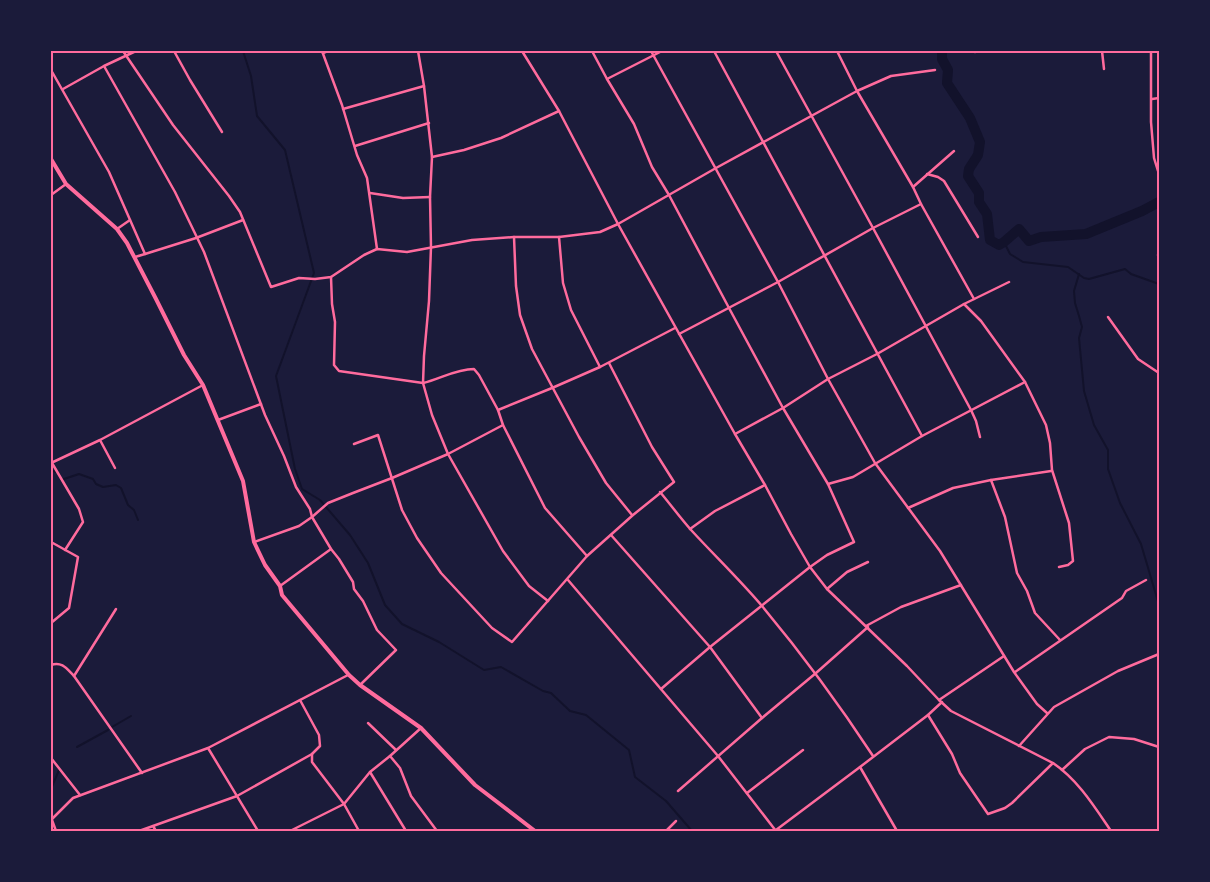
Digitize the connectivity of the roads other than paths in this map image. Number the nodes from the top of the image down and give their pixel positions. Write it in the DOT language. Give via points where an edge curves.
graph roads {
  1 [pos="123,51"];
  2 [pos="136,51"];
  3 [pos="174,51"];
  4 [pos="328,51"];
  5 [pos="418,51"];
  6 [pos="522,51"];
  7 [pos="592,51"];
  8 [pos="651,51"];
  9 [pos="662,51"];
  10 [pos="714,51"];
  11 [pos="776,51"];
  12 [pos="837,51"];
  13 [pos="1102,51"];
  14 [pos="1151,51"];
  15 [pos="323,52"];
  16 [pos="126,56"];
  17 [pos="654,56"];
  18 [pos="104,66"];
  19 [pos="1104,69"];
  20 [pos="51,70"];
  21 [pos="935,70"];
  22 [pos="607,79"];
  23 [pos="424,86"];
  24 [pos="63,89"];
  25 [pos="857,92"];
  26 [pos="1152,98"];
  27 [pos="1159,98"];
  28 [pos="343,109"];
  29 [pos="559,111"];
  30 [pos="811,117"];
  31 [pos="429,123"];
  32 [pos="222,132"];
  33 [pos="764,143"];
  34 [pos="355,146"];
  35 [pos="954,151"];
  36 [pos="432,157"];
  37 [pos="51,159"];
  38 [pos="716,168"];
  39 [pos="1158,171"];
  40 [pos="927,174"];
  41 [pos="66,184"];
  42 [pos="913,187"];
  43 [pos="370,193"];
  44 [pos="51,195"];
  45 [pos="669,195"];
  46 [pos="430,197"];
  47 [pos="921,204"];
  48 [pos="130,220"];
  49 [pos="243,220"];
  50 [pos="618,224"];
  51 [pos="873,228"];
  52 [pos="117,229"];
  53 [pos="514,237"];
  54 [pos="559,237"];
  55 [pos="978,237"];
  56 [pos="196,238"];
  57 [pos="431,247"];
  58 [pos="377,249"];
  59 [pos="145,254"];
  60 [pos="824,256"];
  61 [pos="135,258"];
  62 [pos="331,278"];
  63 [pos="778,282"];
  64 [pos="1009,282"];
  65 [pos="974,300"];
  66 [pos="964,304"];
  67 [pos="728,308"];
  68 [pos="1108,317"];
  69 [pos="925,326"];
  70 [pos="675,328"];
  71 [pos="679,334"];
  72 [pos="877,354"];
  73 [pos="609,363"];
  74 [pos="600,367"];
  75 [pos="1159,373"];
  76 [pos="828,379"];
  77 [pos="1025,382"];
  78 [pos="423,383"];
  79 [pos="203,385"];
  80 [pos="552,388"];
  81 [pos="260,404"];
  82 [pos="783,408"];
  83 [pos="498,410"];
  84 [pos="971,410"];
  85 [pos="218,420"];
  86 [pos="503,425"];
  87 [pos="735,434"];
  88 [pos="922,436"];
  89 [pos="980,437"];
  90 [pos="100,440"];
  91 [pos="354,444"];
  92 [pos="448,454"];
  93 [pos="52,463"];
  94 [pos="875,463"];
  95 [pos="115,468"];
  96 [pos="1052,470"];
  97 [pos="392,478"];
  98 [pos="991,480"];
  99 [pos="828,484"];
  100 [pos="765,485"];
  101 [pos="660,492"];
  102 [pos="908,508"];
  103 [pos="632,515"];
  104 [pos="312,517"];
  105 [pos="690,529"];
  106 [pos="612,535"];
  107 [pos="51,542"];
  108 [pos="254,542"];
  109 [pos="331,549"];
  110 [pos="65,550"];
  111 [pos="587,556"];
  112 [pos="868,562"];
  113 [pos="810,566"];
  114 [pos="1059,567"];
  115 [pos="567,580"];
  116 [pos="1146,580"];
  117 [pos="961,585"];
  118 [pos="280,586"];
  119 [pos="828,588"];
  120 [pos="548,601"];
  121 [pos="762,605"];
  122 [pos="116,609"];
  123 [pos="51,623"];
  124 [pos="867,626"];
  125 [pos="1060,640"];
  126 [pos="710,647"];
  127 [pos="1159,654"];
  128 [pos="1004,656"];
  129 [pos="51,665"];
  130 [pos="1014,672"];
  131 [pos="816,674"];
  132 [pos="350,675"];
  133 [pos="74,676"];
  134 [pos="360,685"];
  135 [pos="661,689"];
  136 [pos="300,700"];
  137 [pos="940,701"];
  138 [pos="928,714"];
  139 [pos="1047,714"];
  140 [pos="762,718"];
  141 [pos="368,723"];
  142 [pos="421,728"];
  143 [pos="1019,746"];
  144 [pos="1159,747"];
  145 [pos="208,748"];
  146 [pos="396,750"];
  147 [pos="803,750"];
  148 [pos="312,754"];
  149 [pos="390,756"];
  150 [pos="718,756"];
  151 [pos="873,756"];
  152 [pos="51,758"];
  153 [pos="1052,763"];
  154 [pos="860,767"];
  155 [pos="1062,770"];
  156 [pos="370,772"];
  157 [pos="142,773"];
  158 [pos="678,791"];
  159 [pos="747,793"];
  160 [pos="80,795"];
  161 [pos="237,796"];
  162 [pos="344,804"];
  163 [pos="52,820"];
  164 [pos="676,820"];
  165 [pos="153,826"];
  166 [pos="776,830"];
  167 [pos="56,831"];
  168 [pos="139,831"];
  169 [pos="156,831"];
  170 [pos="258,831"];
  171 [pos="290,831"];
  172 [pos="359,831"];
  173 [pos="406,831"];
  174 [pos="437,831"];
  175 [pos="535,831"];
  176 [pos="666,831"];
  177 [pos="897,831"];
  178 [pos="1111,831"];
  1 -- 16 [label="street"];
  2 -- 16 [label="street"];
  3 -- 32 [label="street"];
  4 -- 15 [label="street"];
  5 -- 23 [label="street"];
  6 -- 29 [label="street"];
  7 -- 22 [label="street"];
  8 -- 17 [label="street"];
  9 -- 17 [label="street"];
  10 -- 33 [label="street"];
  11 -- 30 [label="street"];
  12 -- 25 [label="street"];
  13 -- 19 [label="street"];
  14 -- 26 [label="street"];
  15 -- 28 [label="street"];
  16 -- 18 [label="street"];
  16 -- 49 [label="street" via="173,125 229,196"];
  17 -- 22 [label="street"];
  17 -- 38 [label="street"];
  18 -- 24 [label="street"];
  18 -- 56 [label="street" via="175,192"];
  20 -- 24 [label="street"];
  21 -- 25 [label="street" via="891,76"];
  22 -- 45 [label="street" via="634,124 652,167"];
  23 -- 28 [label="street"];
  23 -- 31 [label="street"];
  24 -- 48 [label="street" via="109,172"];
  25 -- 30 [label="street"];
  25 -- 42 [label="street"];
  26 -- 27 [label="street"];
  26 -- 39 [label="street" via="1151,122"];
  28 -- 34 [label="street"];
  29 -- 36 [label="street" via="501,138"];
  29 -- 50 [label="street"];
  30 -- 33 [label="street"];
  30 -- 51 [label="street"];
  31 -- 34 [label="street"];
  31 -- 36 [label="street"];
  33 -- 38 [label="street"];
  33 -- 60 [label="street"];
  34 -- 43 [label="street"];
  35 -- 40 [label="street"];
  36 -- 46 [label="street"];
  37 -- 41 [label="main road"];
  38 -- 45 [label="street"];
  38 -- 63 [label="street"];
  40 -- 42 [label="street"];
  40 -- 55 [label="street" via="944,181"];
  41 -- 44 [label="street"];
  41 -- 52 [label="main road"];
  42 -- 47 [label="street"];
  43 -- 46 [label="street" via="403,198"];
  43 -- 58 [label="street"];
  45 -- 50 [label="street"];
  45 -- 67 [label="street"];
  46 -- 57 [label="street"];
  47 -- 51 [label="street"];
  47 -- 65 [label="street"];
  48 -- 52 [label="street"];
  48 -- 59 [label="street"];
  49 -- 56 [label="street"];
  49 -- 62 [label="street" via="271,287 300,278"];
  50 -- 54 [label="street" via="600,232"];
  50 -- 70 [label="street"];
  51 -- 60 [label="street"];
  51 -- 69 [label="street"];
  52 -- 61 [label="main road"];
  53 -- 54 [label="street"];
  53 -- 57 [label="street"];
  53 -- 80 [label="street" via="520,315 532,349"];
  54 -- 74 [label="street" via="563,283 571,310"];
  56 -- 59 [label="street"];
  56 -- 81 [label="street"];
  57 -- 58 [label="street" via="407,252"];
  57 -- 78 [label="street"];
  58 -- 62 [label="street"];
  59 -- 61 [label="street"];
  60 -- 63 [label="street"];
  60 -- 72 [label="street"];
  61 -- 79 [label="main road" via="184,356"];
  62 -- 78 [label="street" via="334,365 339,371"];
  63 -- 67 [label="street"];
  63 -- 76 [label="street"];
  64 -- 65 [label="street"];
  65 -- 66 [label="street"];
  66 -- 69 [label="street"];
  66 -- 77 [label="street" via="981,321"];
  67 -- 71 [label="street"];
  67 -- 82 [label="street"];
  68 -- 75 [label="street" via="1138,359"];
  69 -- 72 [label="street"];
  69 -- 84 [label="street"];
  70 -- 71 [label="street"];
  70 -- 73 [label="street"];
  71 -- 87 [label="street"];
  72 -- 76 [label="street"];
  72 -- 88 [label="street"];
  73 -- 74 [label="street"];
  73 -- 101 [label="street" via="652,447 674,482"];
  74 -- 80 [label="street"];
  76 -- 82 [label="street"];
  76 -- 94 [label="street"];
  77 -- 84 [label="street"];
  77 -- 96 [label="street" via="1046,425"];
  78 -- 83 [label="street" via="464,369 474,369"];
  78 -- 92 [label="street"];
  79 -- 85 [label="main road"];
  79 -- 90 [label="street"];
  80 -- 83 [label="street"];
  80 -- 103 [label="street" via="606,483"];
  81 -- 85 [label="street"];
  81 -- 104 [label="street"];
  82 -- 87 [label="street"];
  82 -- 99 [label="street"];
  83 -- 86 [label="street"];
  84 -- 88 [label="street"];
  84 -- 89 [label="street"];
  85 -- 108 [label="main road" via="243,481"];
  86 -- 92 [label="street"];
  86 -- 111 [label="street" via="545,508"];
  87 -- 100 [label="street"];
  88 -- 94 [label="street"];
  90 -- 93 [label="street"];
  90 -- 95 [label="street"];
  91 -- 97 [label="street" via="378,435"];
  92 -- 97 [label="street"];
  92 -- 120 [label="street" via="503,551 530,586"];
  93 -- 110 [label="street" via="79,509 83,522"];
  94 -- 99 [label="street" via="853,476"];
  94 -- 102 [label="street"];
  96 -- 98 [label="street"];
  96 -- 114 [label="street" via="1069,523 1073,560"];
  97 -- 104 [label="street" via="328,503"];
  97 -- 120 [label="street" via="402,510 417,538 441,573 492,628 512,642"];
  98 -- 102 [label="street" via="953,488"];
  98 -- 125 [label="street" via="1005,517 1017,573 1035,613"];
  99 -- 113 [label="street" via="854,542"];
  100 -- 105 [label="street" via="715,511"];
  100 -- 113 [label="street"];
  101 -- 103 [label="street"];
  101 -- 105 [label="street"];
  102 -- 117 [label="street"];
  103 -- 106 [label="street"];
  104 -- 108 [label="street" via="299,526"];
  104 -- 109 [label="street"];
  105 -- 121 [label="street"];
  106 -- 111 [label="street"];
  106 -- 126 [label="street"];
  107 -- 110 [label="street"];
  108 -- 118 [label="main road"];
  109 -- 118 [label="street"];
  109 -- 134 [label="street" via="353,582 377,630 396,650"];
  110 -- 123 [label="street" via="78,557 70,608"];
  111 -- 115 [label="street"];
  112 -- 119 [label="street" via="847,572"];
  113 -- 119 [label="street"];
  113 -- 121 [label="street"];
  115 -- 120 [label="street"];
  115 -- 135 [label="street"];
  116 -- 125 [label="street"];
  117 -- 124 [label="street" via="901,607"];
  117 -- 128 [label="street"];
  118 -- 132 [label="main road" via="282,595"];
  119 -- 124 [label="street"];
  121 -- 126 [label="street"];
  121 -- 131 [label="street"];
  122 -- 133 [label="street"];
  124 -- 131 [label="street"];
  124 -- 137 [label="street"];
  125 -- 130 [label="street"];
  126 -- 135 [label="street"];
  126 -- 140 [label="street"];
  127 -- 139 [label="street" via="1118,671"];
  128 -- 130 [label="street"];
  128 -- 137 [label="street"];
  129 -- 133 [label="street" via="62,664"];
  130 -- 139 [label="street"];
  131 -- 140 [label="street"];
  131 -- 151 [label="street"];
  132 -- 134 [label="main road"];
  132 -- 136 [label="street"];
  133 -- 157 [label="street"];
  134 -- 142 [label="main road"];
  135 -- 150 [label="street"];
  136 -- 145 [label="street"];
  136 -- 148 [label="street" via="319,734 320,746"];
  137 -- 138 [label="street"];
  137 -- 143 [label="street" via="951,711"];
  138 -- 151 [label="street"];
  138 -- 153 [label="street" via="988,814 1012,803"];
  139 -- 143 [label="street"];
  140 -- 150 [label="street"];
  141 -- 146 [label="street"];
  142 -- 146 [label="street"];
  142 -- 175 [label="main road" via="474,785"];
  143 -- 153 [label="street"];
  144 -- 155 [label="street" via="1109,737 1085,749"];
  145 -- 157 [label="street"];
  145 -- 161 [label="street"];
  146 -- 149 [label="street"];
  147 -- 159 [label="street"];
  148 -- 161 [label="street"];
  148 -- 162 [label="street" via="312,762"];
  149 -- 156 [label="street"];
  149 -- 174 [label="street" via="400,768 411,796"];
  150 -- 158 [label="street"];
  150 -- 159 [label="street"];
  151 -- 154 [label="street"];
  152 -- 160 [label="street"];
  153 -- 155 [label="street"];
  154 -- 166 [label="street"];
  154 -- 177 [label="street"];
  155 -- 178 [label="street"];
  156 -- 162 [label="street"];
  156 -- 173 [label="street"];
  157 -- 160 [label="street"];
  159 -- 166 [label="street"];
  160 -- 163 [label="street"];
  161 -- 165 [label="street"];
  161 -- 170 [label="street"];
  162 -- 171 [label="street"];
  162 -- 172 [label="street"];
  163 -- 167 [label="street"];
  164 -- 176 [label="street"];
  165 -- 168 [label="street"];
  165 -- 169 [label="street"];
}
